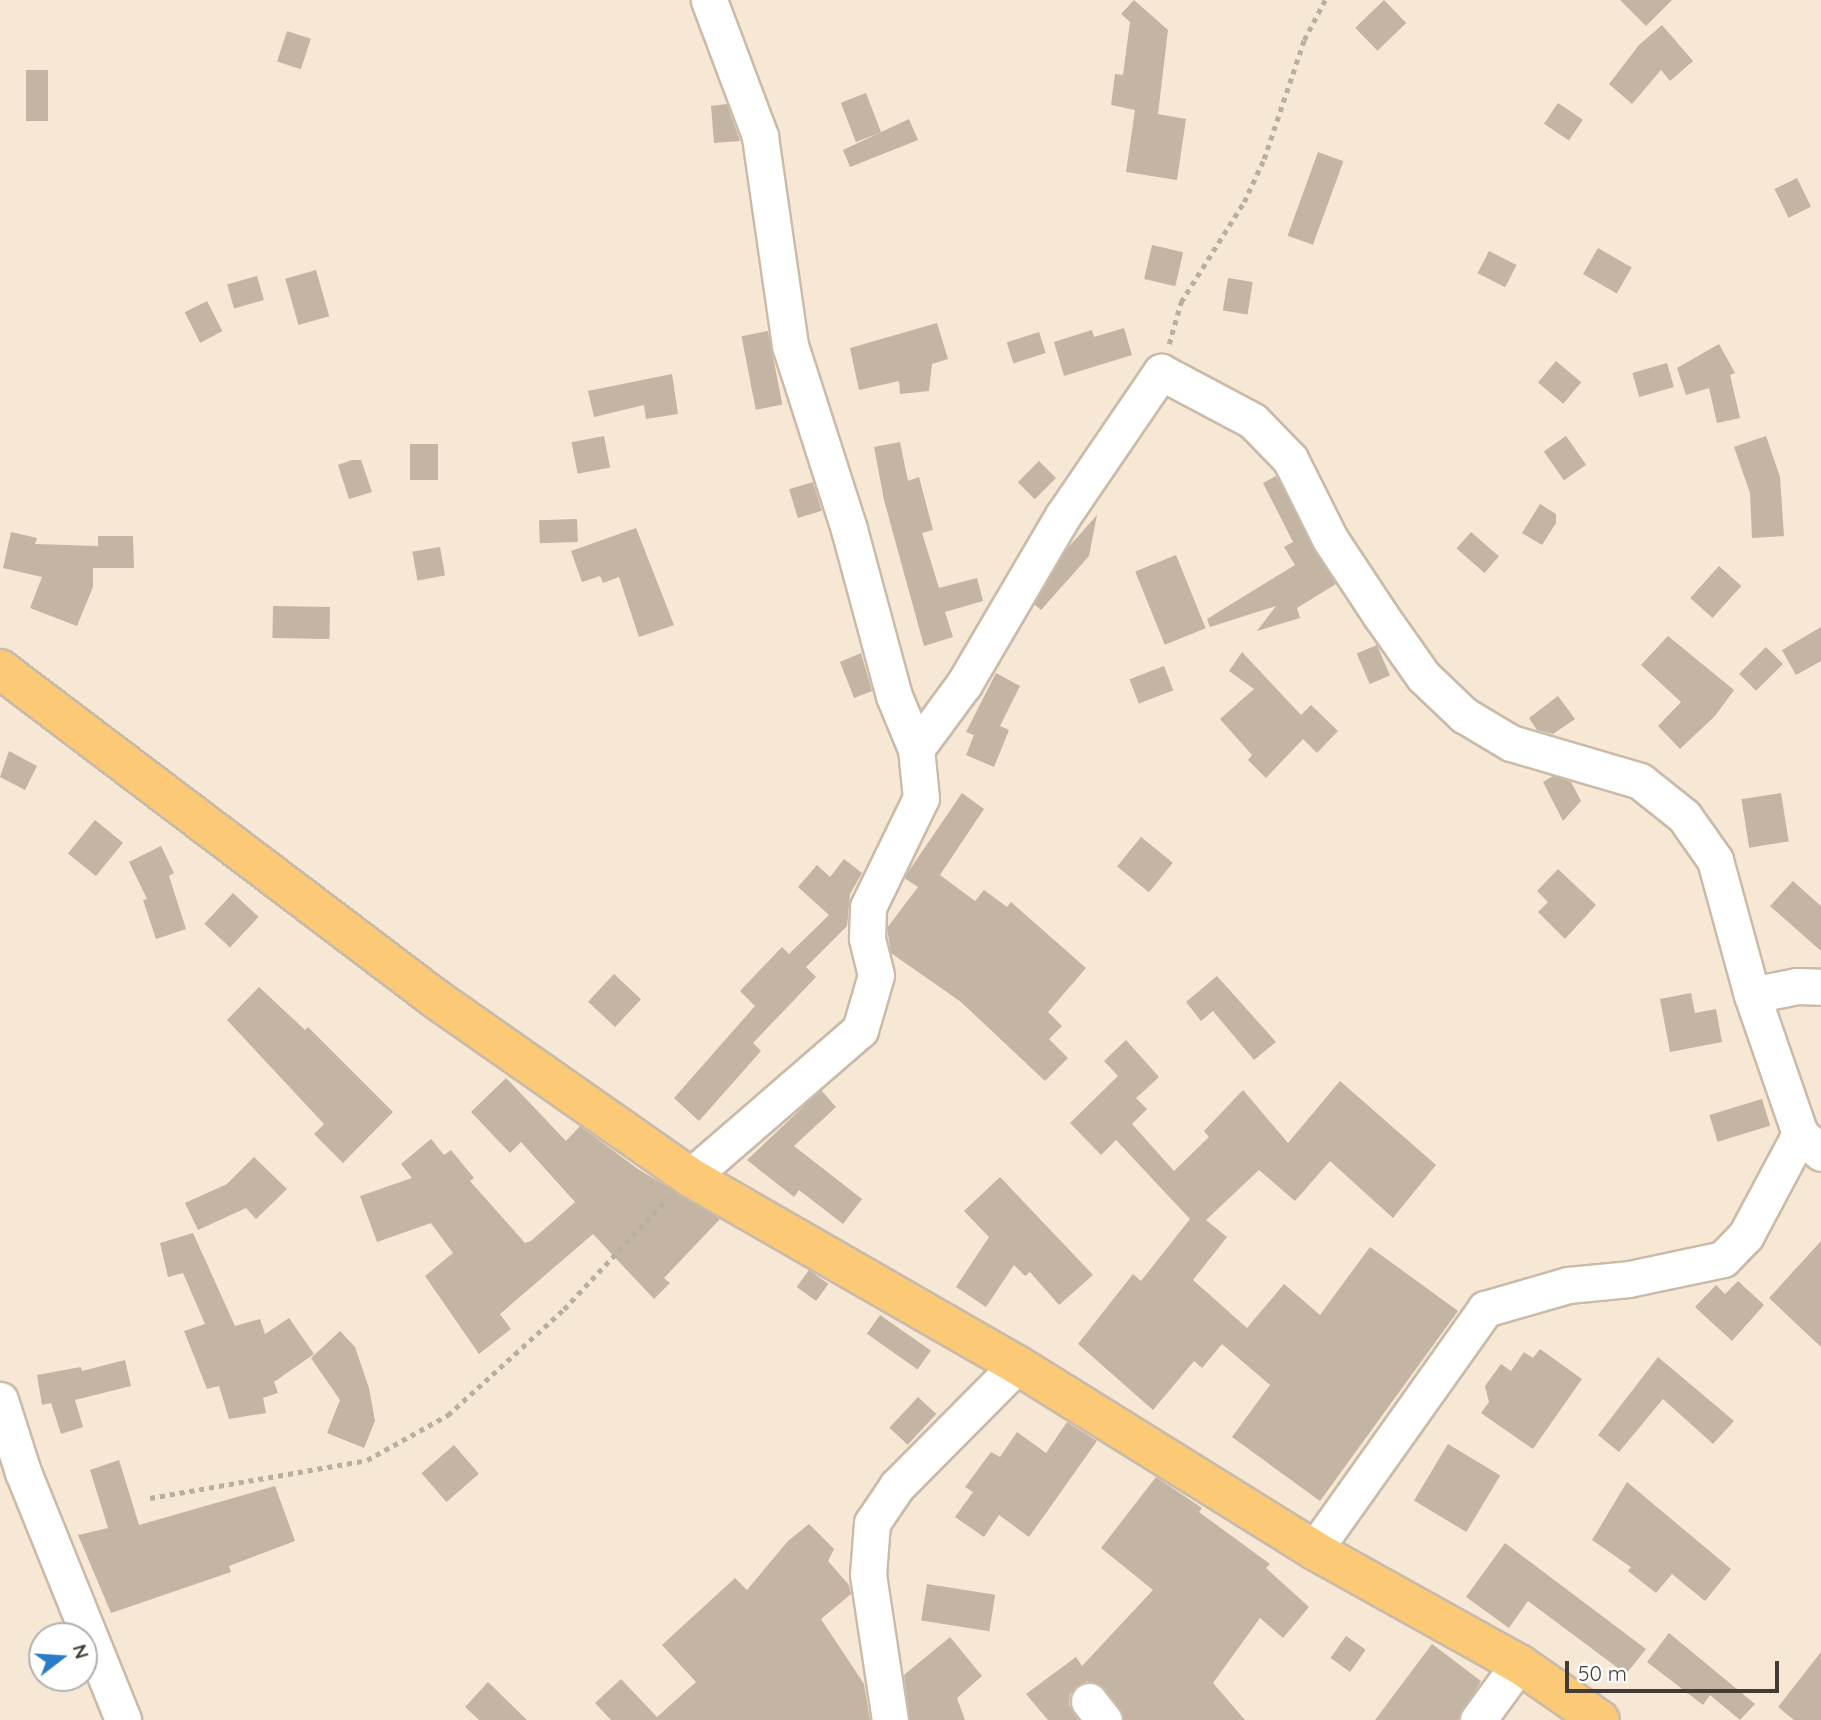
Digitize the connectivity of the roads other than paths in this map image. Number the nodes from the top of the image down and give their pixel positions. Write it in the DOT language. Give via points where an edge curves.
graph roads {
  1 [pos="709,0"];
  2 [pos="0,669"];
  3 [pos="916,749"];
  4 [pos="1821,987"];
  5 [pos="1752,995"];
  6 [pos="1811,1143"];
  7 [pos="690,1177"];
  8 [pos="1017,1365"];
  9 [pos="0,1400"];
  10 [pos="1314,1550"];
  11 [pos="1519,1664"];
  12 [pos="123,1720"];
  13 [pos="890,1720"];
  14 [pos="1478,1720"];
  15 [pos="1600,1720"];
  1 -- 3 [label="street" via="760,136 790,345 849,529 894,696"];
  2 -- 7 [label="main road" via="436,999"];
  3 -- 5 [label="street" via="964,684 1062,517 1161,372 1253,421 1290,459 1330,539 1374,605 1423,676 1464,715 1511,743 1640,781 1685,816 1715,860"];
  3 -- 7 [label="street" via="920,798 868,907 867,938 876,975 860,1030"];
  4 -- 5 [label="street" via="1797,986"];
  5 -- 6 [label="street"];
  6 -- 10 [label="street" via="1746,1235 1723,1259 1629,1279 1569,1285 1485,1309"];
  7 -- 8 [label="main road"];
  8 -- 10 [label="main road"];
  8 -- 13 [label="street" via="897,1486 872,1523 868,1575"];
  9 -- 12 [label="street" via="23,1472"];
  10 -- 11 [label="main road"];
  11 -- 14 [label="street"];
  11 -- 15 [label="main road"];
}
